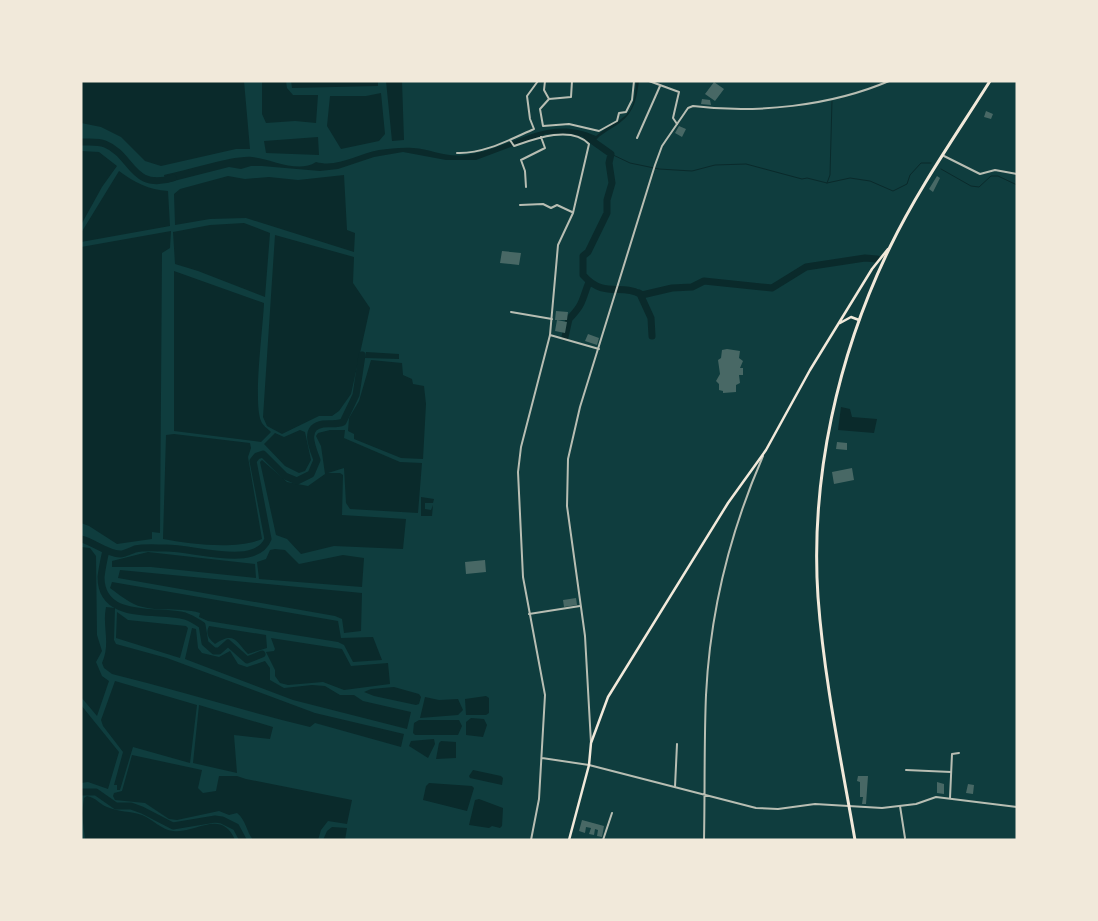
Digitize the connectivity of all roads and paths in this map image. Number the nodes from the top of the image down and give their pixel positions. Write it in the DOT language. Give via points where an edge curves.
graph roads {
  1 [pos="509,81"];
  2 [pos="527,81"];
  3 [pos="538,81"];
  4 [pos="545,81"];
  5 [pos="572,81"];
  6 [pos="634,81"];
  7 [pos="650,81"];
  8 [pos="888,81"];
  9 [pos="990,81"];
  10 [pos="660,86"];
  11 [pos="549,99"];
  12 [pos="676,124"];
  13 [pos="541,137"];
  14 [pos="637,138"];
  15 [pos="510,140"];
  16 [pos="457,153"];
  17 [pos="944,156"];
  18 [pos="1017,174"];
  19 [pos="526,187"];
  20 [pos="520,205"];
  21 [pos="573,213"];
  22 [pos="890,246"];
  23 [pos="511,312"];
  24 [pos="553,319"];
  25 [pos="860,320"];
  26 [pos="839,324"];
  27 [pos="550,335"];
  28 [pos="599,349"];
  29 [pos="765,452"];
  30 [pos="580,606"];
  31 [pos="529,614"];
  32 [pos="591,743"];
  33 [pos="677,744"];
  34 [pos="959,753"];
  35 [pos="542,758"];
  36 [pos="589,764"];
  37 [pos="906,770"];
  38 [pos="951,772"];
  39 [pos="675,788"];
  40 [pos="705,795"];
  41 [pos="950,798"];
  42 [pos="849,805"];
  43 [pos="900,806"];
  44 [pos="1017,807"];
  45 [pos="612,813"];
  46 [pos="905,838"];
  47 [pos="530,840"];
  48 [pos="569,840"];
  49 [pos="603,840"];
  50 [pos="704,840"];
  51 [pos="855,840"];
  1 -- 2 [label="street"];
  3 -- 15 [label="street" via="527,96 534,129"];
  4 -- 11 [label="street" via="544,90"];
  5 -- 11 [label="street" via="571,97"];
  6 -- 11 [label="street" via="630,108 618,114 617,121 599,131 570,124 543,126 540,109"];
  7 -- 10 [label="street"];
  8 -- 12 [label="street" via="850,94 776,108 749,110 694,106 688,108"];
  9 -- 17 [label="highway"];
  10 -- 12 [label="street" via="679,92 673,118"];
  10 -- 14 [label="street"];
  12 -- 28 [label="street" via="655,165"];
  13 -- 15 [label="street" via="513,146"];
  13 -- 19 [label="street" via="544,148 521,160"];
  13 -- 21 [label="street" via="572,136 589,144"];
  15 -- 16 [label="street" via="474,152"];
  17 -- 18 [label="street" via="980,174 996,170"];
  17 -- 22 [label="highway"];
  20 -- 21 [label="street" via="543,204 551,208 557,205"];
  21 -- 24 [label="street" via="558,245"];
  22 -- 25 [label="highway"];
  22 -- 26 [label="main road"];
  23 -- 24 [label="street"];
  24 -- 27 [label="street"];
  25 -- 26 [label="main road" via="851,317"];
  25 -- 42 [label="highway" via="836,392 819,512 818,595 826,676"];
  26 -- 29 [label="main road"];
  27 -- 28 [label="street"];
  27 -- 31 [label="street" via="521,447 518,472 523,577"];
  28 -- 30 [label="street" via="580,407 568,459 567,506"];
  29 -- 32 [label="main road" via="738,488 608,697"];
  29 -- 40 [label="street" via="734,533 716,608 706,694"];
  30 -- 31 [label="street"];
  30 -- 32 [label="street" via="588,667"];
  31 -- 35 [label="street" via="545,695"];
  32 -- 36 [label="main road"];
  33 -- 39 [label="street"];
  34 -- 38 [label="street" via="952,754"];
  35 -- 36 [label="street"];
  35 -- 47 [label="street" via="539,799"];
  36 -- 39 [label="street"];
  36 -- 48 [label="main road"];
  37 -- 38 [label="street"];
  38 -- 41 [label="street"];
  39 -- 40 [label="street"];
  40 -- 42 [label="street" via="756,808"];
  40 -- 50 [label="street"];
  41 -- 43 [label="street" via="936,797"];
  41 -- 44 [label="street"];
  42 -- 43 [label="street"];
  42 -- 51 [label="highway"];
  43 -- 46 [label="street"];
  45 -- 49 [label="street"];
}
